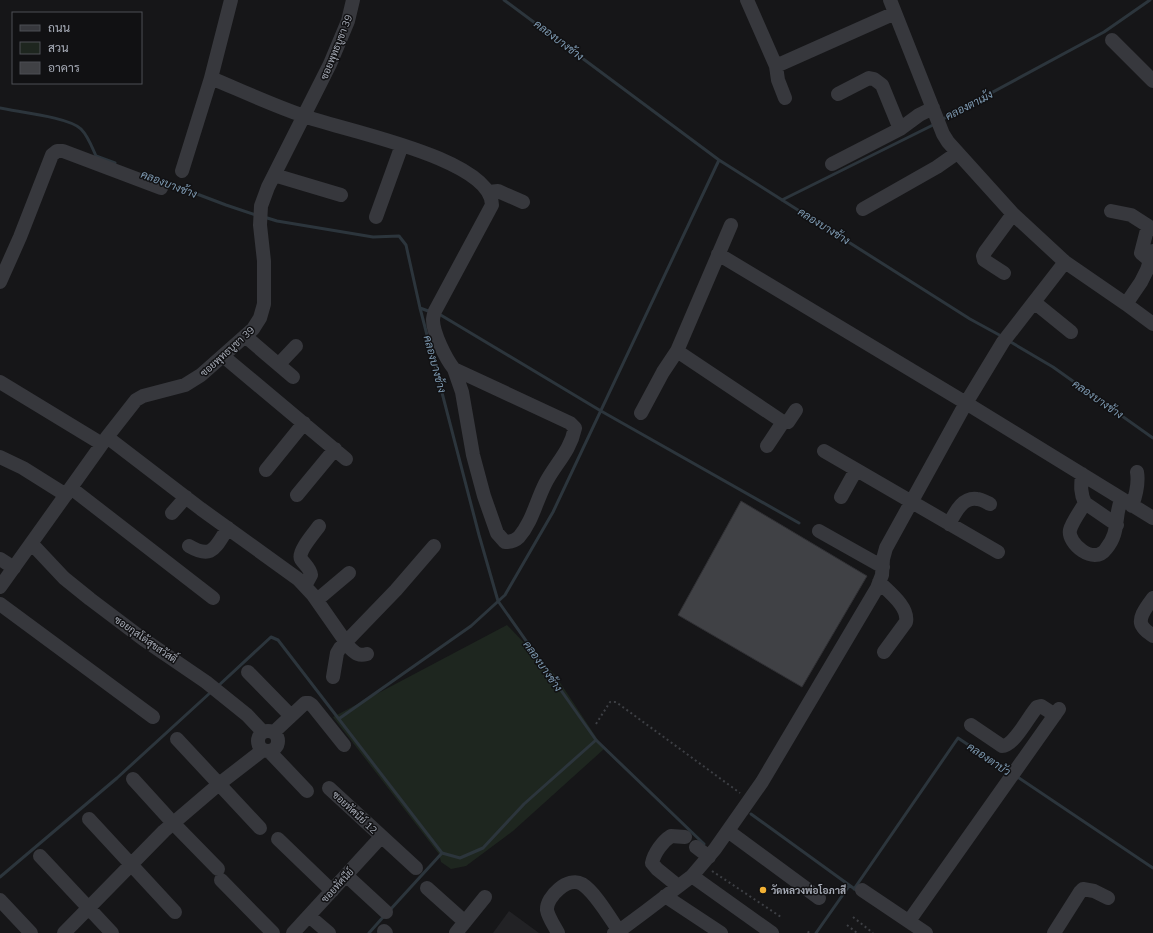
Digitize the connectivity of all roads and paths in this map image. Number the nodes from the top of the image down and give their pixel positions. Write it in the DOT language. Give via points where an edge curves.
graph roads {
  1 [pos="231,0"];
  2 [pos="353,0"];
  3 [pos="747,0"];
  4 [pos="893,6"];
  5 [pos="1112,40"];
  6 [pos="776,66"];
  7 [pos="211,78"];
  8 [pos="1153,81"];
  9 [pos="838,94"];
  10 [pos="785,98"];
  11 [pos="935,113"];
  12 [pos="304,116"];
  13 [pos="900,129"];
  14 [pos="402,145"];
  15 [pos="957,153"];
  16 [pos="832,164"];
  17 [pos="182,171"];
  18 [pos="274,175"];
  19 [pos="161,188"];
  20 [pos="489,192"];
  21 [pos="341,195"];
  22 [pos="523,202"];
  23 [pos="863,209"];
  24 [pos="1111,211"];
  25 [pos="1013,214"];
  26 [pos="376,217"];
  27 [pos="731,225"];
  28 [pos="1151,228"];
  29 [pos="718,254"];
  30 [pos="1152,255"];
  31 [pos="1065,262"];
  32 [pos="1004,273"];
  33 [pos="0,282"];
  34 [pos="1034,302"];
  35 [pos="1126,304"];
  36 [pos="1153,324"];
  37 [pos="1071,332"];
  38 [pos="245,336"];
  39 [pos="296,346"];
  40 [pos="677,351"];
  41 [pos="223,356"];
  42 [pos="279,364"];
  43 [pos="454,369"];
  44 [pos="293,377"];
  45 [pos="0,382"];
  46 [pos="966,403"];
  47 [pos="796,410"];
  48 [pos="641,413"];
  49 [pos="783,422"];
  50 [pos="304,423"];
  51 [pos="105,440"];
  52 [pos="767,446"];
  53 [pos="335,449"];
  54 [pos="824,451"];
  55 [pos="0,457"];
  56 [pos="346,459"];
  57 [pos="266,470"];
  58 [pos="856,470"];
  59 [pos="1137,472"];
  60 [pos="1082,474"];
  61 [pos="69,492"];
  62 [pos="297,495"];
  63 [pos="186,497"];
  64 [pos="841,497"];
  65 [pos="911,502"];
  66 [pos="1085,503"];
  67 [pos="1127,503"];
  68 [pos="990,504"];
  69 [pos="172,513"];
  70 [pos="1153,518"];
  71 [pos="949,524"];
  72 [pos="1117,525"];
  73 [pos="319,526"];
  74 [pos="228,528"];
  75 [pos="819,531"];
  76 [pos="32,544"];
  77 [pos="189,546"];
  78 [pos="434,546"];
  79 [pos="998,552"];
  80 [pos="0,559"];
  81 [pos="882,567"];
  82 [pos="14,568"];
  83 [pos="349,573"];
  84 [pos="879,582"];
  85 [pos="305,586"];
  86 [pos="0,587"];
  87 [pos="213,598"];
  88 [pos="1153,598"];
  89 [pos="317,600"];
  90 [pos="0,604"];
  91 [pos="1153,636"];
  92 [pos="346,642"];
  93 [pos="884,652"];
  94 [pos="367,654"];
  95 [pos="248,672"];
  96 [pos="333,676"];
  97 [pos="290,716"];
  98 [pos="153,717"];
  99 [pos="596,724"];
  100 [pos="971,725"];
  101 [pos="268,732"];
  102 [pos="177,739"];
  103 [pos="344,745"];
  104 [pos="266,751"];
  105 [pos="133,779"];
  106 [pos="219,784"];
  107 [pos="329,788"];
  108 [pos="307,791"];
  109 [pos="749,800"];
  110 [pos="89,819"];
  111 [pos="172,823"];
  112 [pos="260,828"];
  113 [pos="728,831"];
  114 [pos="381,837"];
  115 [pos="685,837"];
  116 [pos="278,839"];
  117 [pos="696,847"];
  118 [pos="40,856"];
  119 [pos="706,861"];
  120 [pos="131,865"];
  121 [pos="416,868"];
  122 [pos="347,876"];
  123 [pos="692,876"];
  124 [pos="678,886"];
  125 [pos="426,888"];
  126 [pos="862,890"];
  127 [pos="332,891"];
  128 [pos="665,896"];
  129 [pos="485,897"];
  130 [pos="819,898"];
  131 [pos="1108,898"];
  132 [pos="0,900"];
  133 [pos="89,908"];
  134 [pos="175,912"];
  135 [pos="386,912"];
  136 [pos="309,916"];
  137 [pos="781,917"];
  138 [pos="853,918"];
  139 [pos="909,921"];
  140 [pos="848,925"];
  141 [pos="461,928"];
  142 [pos="810,930"];
  143 [pos="616,932"];
  144 [pos="31,933"];
  145 [pos="64,933"];
  146 [pos="112,933"];
  147 [pos="273,933"];
  148 [pos="293,933"];
  149 [pos="329,933"];
  150 [pos="558,933"];
  151 [pos="721,933"];
  152 [pos="772,933"];
  153 [pos="808,933"];
  154 [pos="857,933"];
  155 [pos="873,933"];
  156 [pos="926,933"];
  157 [pos="1054,933"];
  1 -- 7 [label="street"];
  2 -- 12 [label="street, ซอยพุทธบูชา 39" via="348,21 333,57"];
  3 -- 6 [label="street"];
  4 -- 6 [label="street"];
  4 -- 11 [label="street"];
  5 -- 8 [label="street"];
  6 -- 10 [label="street"];
  7 -- 12 [label="street"];
  7 -- 17 [label="street"];
  9 -- 13 [label="street" via="869,78 874,79 882,85"];
  11 -- 13 [label="street" via="919,115"];
  11 -- 15 [label="street" via="943,134"];
  12 -- 14 [label="street"];
  12 -- 18 [label="street, ซอยพุทธบูชา 39"];
  13 -- 16 [label="street"];
  14 -- 20 [label="street" via="441,159 479,180"];
  14 -- 26 [label="street"];
  15 -- 23 [label="street"];
  15 -- 25 [label="street"];
  18 -- 21 [label="street"];
  18 -- 38 [label="street, ซอยพุทธบูชา 39" via="261,206 264,304 260,318"];
  19 -- 33 [label="street" via="63,151 57,151 52,155"];
  20 -- 22 [label="street" via="498,191"];
  20 -- 43 [label="street" via="492,205 434,315 434,328 447,360"];
  24 -- 28 [label="street" via="1131,215"];
  25 -- 31 [label="street"];
  25 -- 32 [label="street" via="983,256 984,260"];
  27 -- 29 [label="street"];
  28 -- 30 [label="street" via="1141,253 1147,258"];
  29 -- 40 [label="street"];
  29 -- 46 [label="street"];
  30 -- 35 [label="street" via="1141,282"];
  31 -- 34 [label="street"];
  31 -- 35 [label="street"];
  34 -- 37 [label="street"];
  34 -- 46 [label="street" via="1007,337"];
  35 -- 36 [label="street"];
  38 -- 41 [label="street, ซอยพุทธบูชา 39"];
  38 -- 42 [label="street"];
  39 -- 42 [label="street"];
  40 -- 48 [label="street"];
  40 -- 49 [label="street"];
  41 -- 50 [label="street"];
  41 -- 51 [label="street, ซอยพุทธบูชา 39" via="185,385 136,400"];
  42 -- 44 [label="street"];
  43 -- 43 [label="street" via="462,392 473,455 484,496 497,533 505,542 511,542 519,537 532,517 545,484 570,445 575,428 570,422"];
  45 -- 51 [label="street"];
  46 -- 60 [label="street"];
  46 -- 65 [label="street"];
  47 -- 49 [label="street" via="788,422"];
  49 -- 52 [label="street"];
  50 -- 53 [label="street"];
  50 -- 57 [label="street"];
  51 -- 61 [label="street, ซอยพุทธบูชา 39"];
  51 -- 63 [label="street"];
  53 -- 56 [label="street"];
  53 -- 62 [label="street"];
  54 -- 58 [label="street"];
  55 -- 61 [label="street"];
  58 -- 64 [label="street"];
  58 -- 65 [label="street"];
  59 -- 67 [label="street" via="1136,494"];
  60 -- 66 [label="street" via="1080,487"];
  60 -- 67 [label="street"];
  61 -- 76 [label="street, ซอยพุทธบูชา 39"];
  61 -- 87 [label="street"];
  63 -- 69 [label="street"];
  63 -- 74 [label="street"];
  65 -- 71 [label="street"];
  65 -- 81 [label="street" via="886,548"];
  66 -- 72 [label="street"];
  66 -- 72 [label="street" via="1070,531 1082,550 1092,556 1100,555 1114,536"];
  67 -- 70 [label="street"];
  67 -- 72 [label="street" via="1118,508"];
  68 -- 71 [label="street" via="977,499 966,501 957,508"];
  71 -- 79 [label="street"];
  73 -- 85 [label="street" via="300,555 311,570"];
  74 -- 77 [label="street" via="216,546 207,553"];
  74 -- 85 [label="street"];
  75 -- 81 [label="street"];
  76 -- 82 [label="street, ซอยพุทธบูชา 39"];
  76 -- 101 [label="street, ซอยกุสโต้สุขสวัสดิ์" via="64,578 90,599 206,682"];
  78 -- 92 [label="street"];
  80 -- 82 [label="street"];
  81 -- 84 [label="street"];
  82 -- 86 [label="street, ซอยพุทธบูชา 39"];
  83 -- 89 [label="street"];
  84 -- 93 [label="street" via="905,610 907,618"];
  84 -- 109 [label="street"];
  85 -- 89 [label="street"];
  88 -- 91 [label="street" via="1140,620 1143,628"];
  89 -- 92 [label="street"];
  90 -- 98 [label="street"];
  92 -- 94 [label="street" via="357,654"];
  92 -- 96 [label="street" via="337,653"];
  95 -- 97 [label="street"];
  97 -- 101 [label="street"];
  97 -- 103 [label="street" via="305,703 309,703"];
  99 -- 109 [label="path" via="610,702 616,702"];
  100 -- 139 [label="street" via="1005,746 1037,707 1057,712"];
  101 -- 104 [label="street" via="278,739 278,743 276,747"];
  102 -- 106 [label="street"];
  104 -- 106 [label="street"];
  104 -- 108 [label="street"];
  105 -- 111 [label="street"];
  106 -- 111 [label="street"];
  106 -- 112 [label="street"];
  107 -- 114 [label="street, ซอยทัศนีย์ 12"];
  109 -- 113 [label="street"];
  110 -- 120 [label="street"];
  111 -- 120 [label="street"];
  111 -- 147 [label="street"];
  113 -- 119 [label="street"];
  113 -- 130 [label="street"];
  114 -- 121 [label="street, ซอยทัศนีย์ 12"];
  114 -- 122 [label="street, ซอยทัศนีย์"];
  115 -- 124 [label="street" via="671,836 653,857 652,863"];
  116 -- 127 [label="street"];
  117 -- 119 [label="street"];
  118 -- 133 [label="street"];
  119 -- 123 [label="street"];
  119 -- 137 [label="path"];
  120 -- 133 [label="street"];
  120 -- 134 [label="street"];
  122 -- 127 [label="street, ซอยทัศนีย์"];
  122 -- 135 [label="street"];
  123 -- 124 [label="street"];
  123 -- 152 [label="street"];
  124 -- 128 [label="street"];
  125 -- 141 [label="street"];
  126 -- 139 [label="street"];
  127 -- 136 [label="street, ซอยทัศนีย์"];
  128 -- 143 [label="street"];
  128 -- 151 [label="street"];
  129 -- 141 [label="street"];
  131 -- 157 [label="street" via="1084,889"];
  132 -- 144 [label="street"];
  133 -- 145 [label="street"];
  133 -- 146 [label="street"];
  136 -- 148 [label="street, ซอยทัศนีย์"];
  136 -- 149 [label="street"];
  138 -- 155 [label="path"];
  139 -- 156 [label="street"];
  140 -- 154 [label="path"];
  142 -- 153 [label="path"];
  143 -- 150 [label="street" via="589,891 574,882 565,884 548,904 547,911"];
}
